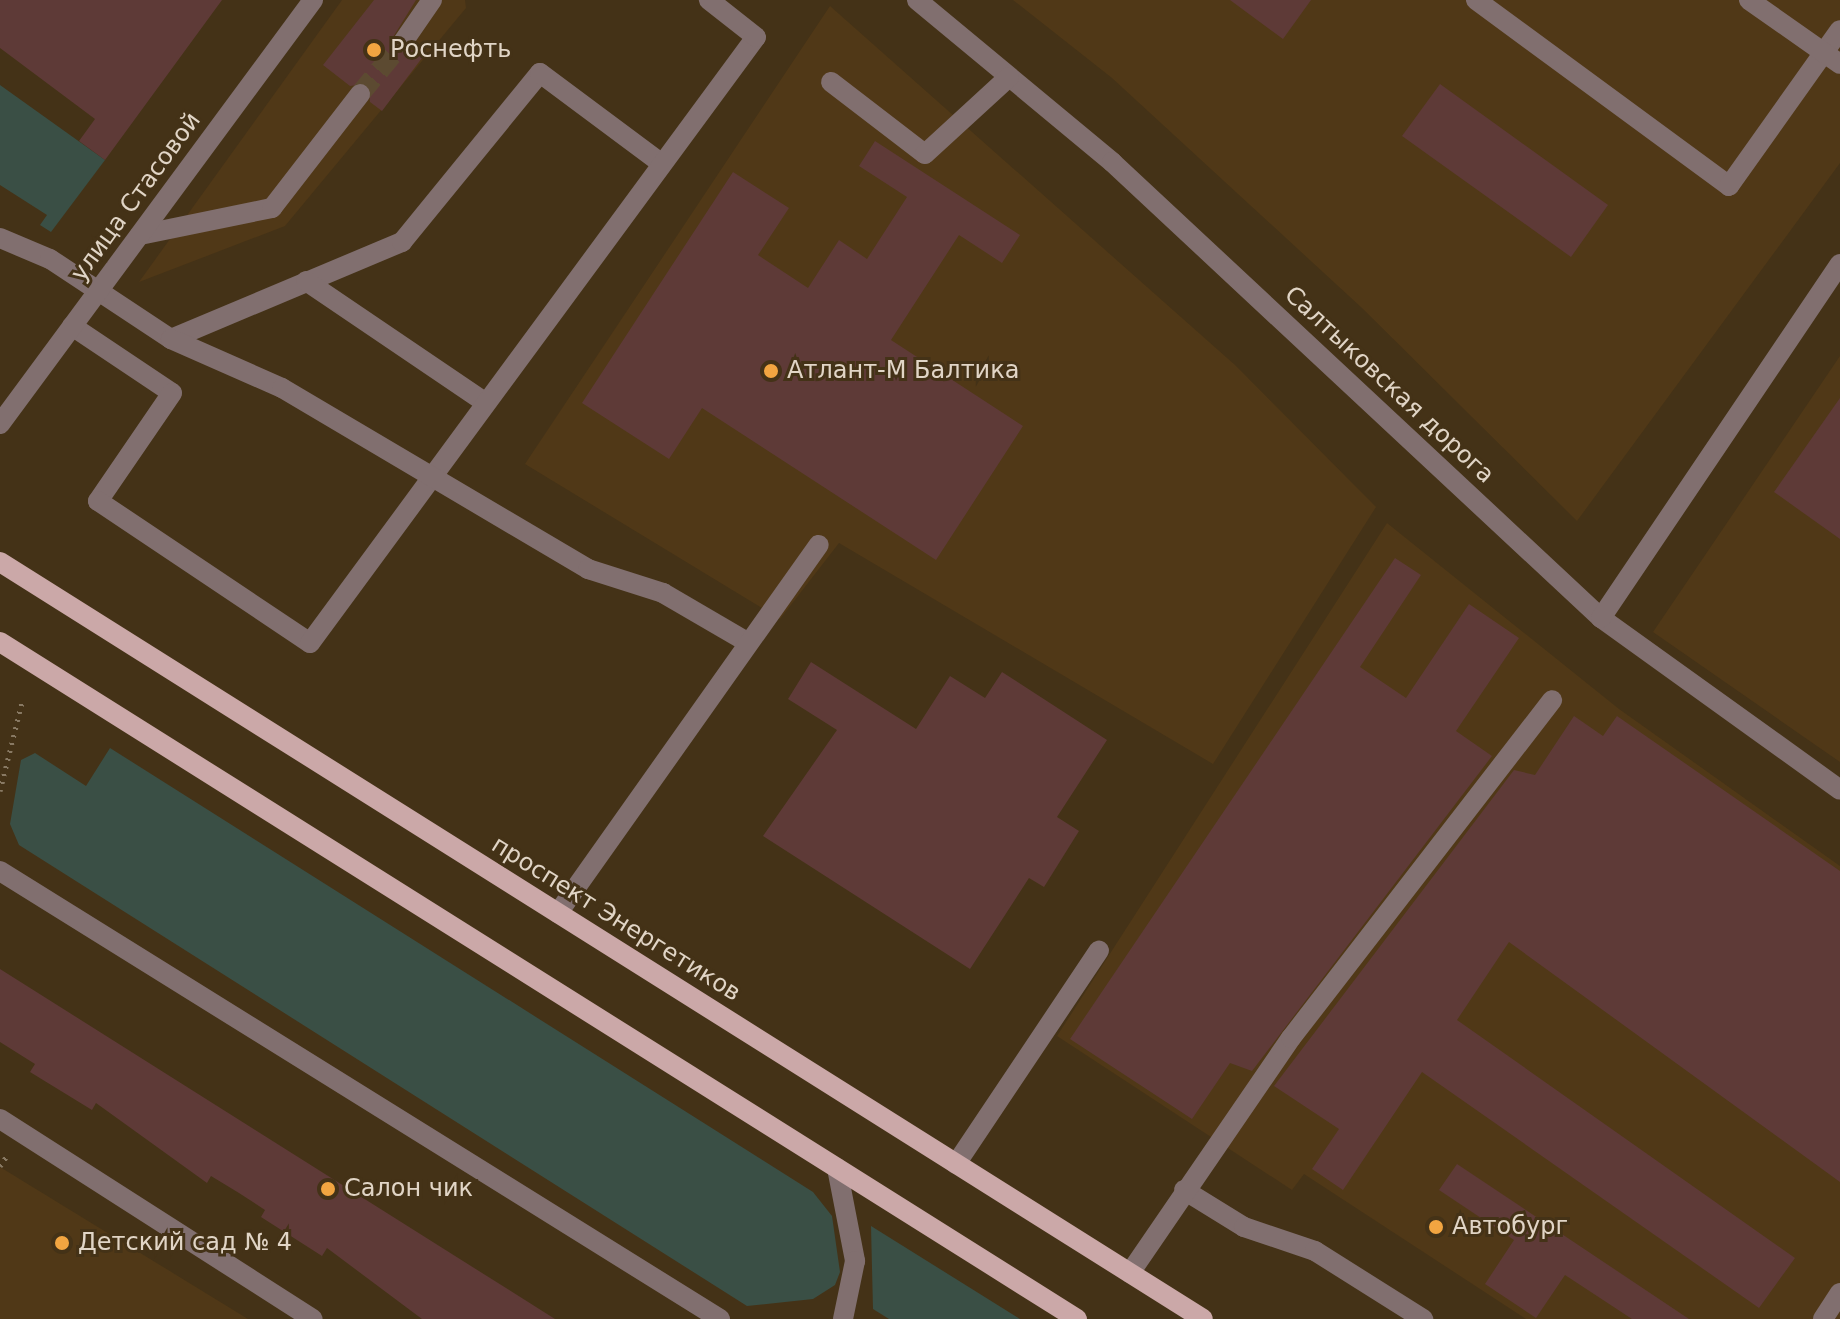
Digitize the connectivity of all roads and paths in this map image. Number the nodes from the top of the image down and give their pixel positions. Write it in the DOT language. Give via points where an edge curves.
graph roads {
  1 [pos="313,0"];
  2 [pos="432,0"];
  3 [pos="709,0"];
  4 [pos="917,0"];
  5 [pos="1476,0"];
  6 [pos="1749,0"];
  7 [pos="1840,30"];
  8 [pos="403,42"];
  9 [pos="1832,58"];
  10 [pos="1009,77"];
  11 [pos="831,82"];
  12 [pos="360,94"];
  13 [pos="662,164"];
  14 [pos="140,235"];
  15 [pos="0,238"];
  16 [pos="1840,264"];
  17 [pos="306,281"];
  18 [pos="99,291"];
  19 [pos="72,326"];
  20 [pos="171,339"];
  21 [pos="486,403"];
  22 [pos="0,424"];
  23 [pos="433,476"];
  24 [pos="819,545"];
  25 [pos="0,562"];
  26 [pos="1601,618"];
  27 [pos="0,642"];
  28 [pos="749,643"];
  29 [pos="1552,700"];
  30 [pos="22,702"];
  31 [pos="1840,790"];
  32 [pos="0,791"];
  33 [pos="0,871"];
  34 [pos="558,913"];
  35 [pos="1099,950"];
  36 [pos="0,1119"];
  37 [pos="956,1164"];
  38 [pos="837,1168"];
  39 [pos="1184,1190"];
  40 [pos="1130,1273"];
  41 [pos="1840,1293"];
  42 [pos="848,1317"];
  43 [pos="313,1319"];
  44 [pos="720,1319"];
  45 [pos="1077,1319"];
  46 [pos="1203,1319"];
  47 [pos="1423,1319"];
  48 [pos="1823,1319"];
  1 -- 14 [label="street, улица Стасовой"];
  2 -- 8 [label="street"];
  3 -- 13 [label="street" via="756,37"];
  4 -- 10 [label="street, Салтыковская дорога"];
  5 -- 9 [label="street" via="1729,186"];
  6 -- 9 [label="street"];
  7 -- 9 [label="street"];
  10 -- 11 [label="street" via="925,154"];
  10 -- 26 [label="street, Салтыковская дорога" via="1112,162"];
  12 -- 14 [label="street" via="272,208"];
  13 -- 17 [label="street" via="540,73 402,242"];
  13 -- 21 [label="street"];
  14 -- 18 [label="street, улица Стасовой"];
  15 -- 18 [label="street"];
  16 -- 26 [label="street"];
  17 -- 20 [label="street"];
  17 -- 21 [label="street"];
  18 -- 19 [label="street, улица Стасовой"];
  18 -- 20 [label="street"];
  19 -- 22 [label="street, улица Стасовой"];
  19 -- 23 [label="street" via="172,393 98,501 310,643"];
  20 -- 23 [label="street" via="282,388"];
  21 -- 23 [label="street"];
  23 -- 28 [label="street" via="588,569 663,593"];
  24 -- 28 [label="street"];
  25 -- 34 [label="main road, проспект Энергетиков"];
  26 -- 31 [label="street, Салтыковская дорога"];
  27 -- 38 [label="main road"];
  28 -- 34 [label="street"];
  29 -- 39 [label="street" via="1410,878"];
  30 -- 32 [label="path"];
  33 -- 44 [label="street"];
  34 -- 37 [label="main road, проспект Энергетиков"];
  35 -- 37 [label="street"];
  36 -- 43 [label="street"];
  37 -- 40 [label="main road, проспект Энергетиков"];
  38 -- 42 [label="street" via="855,1261"];
  38 -- 45 [label="main road"];
  39 -- 40 [label="street"];
  39 -- 47 [label="street" via="1244,1227 1315,1251"];
  40 -- 46 [label="main road, проспект Энергетиков"];
  41 -- 48 [label="street"];
}
